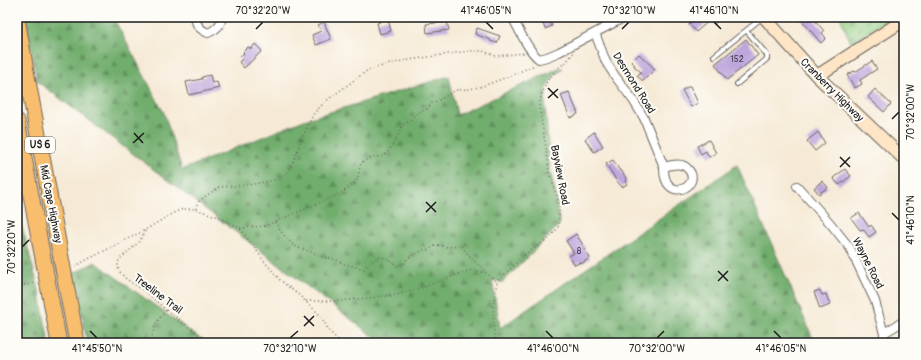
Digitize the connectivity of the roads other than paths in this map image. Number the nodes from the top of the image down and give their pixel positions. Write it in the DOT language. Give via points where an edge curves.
graph roads {
  1 [pos="196,17"];
  2 [pos="220,17"];
  3 [pos="512,17"];
  4 [pos="625,17"];
  5 [pos="764,17"];
  6 [pos="17,18"];
  7 [pos="904,20"];
  8 [pos="747,31"];
  9 [pos="595,32"];
  10 [pos="714,56"];
  11 [pos="817,76"];
  12 [pos="737,84"];
  13 [pos="17,121"];
  14 [pos="904,159"];
  15 [pos="664,167"];
  16 [pos="797,186"];
  17 [pos="55,276"];
  18 [pos="904,321"];
  19 [pos="884,333"];
  20 [pos="59,343"];
  21 [pos="77,343"];
  22 [pos="884,343"];
  1 -- 2 [label="street" via="198,26 208,33 218,27"];
  3 -- 9 [label="street" via="534,55 539,58 559,52"];
  4 -- 9 [label="street"];
  5 -- 8 [label="lane"];
  5 -- 11 [label="main road, Cranberry Highway"];
  6 -- 17 [label="highway, Mid Cape Highway / US 6"];
  7 -- 11 [label="main road"];
  8 -- 10 [label="lane"];
  8 -- 12 [label="lane" via="767,57"];
  9 -- 15 [label="street, Desmond Road" via="606,62 644,118"];
  11 -- 14 [label="main road, Cranberry Highway"];
  13 -- 17 [label="highway, Mid Cape Highway / US 6"];
  16 -- 19 [label="street, Wayne Road" via="850,248 875,301"];
  17 -- 20 [label="highway, Mid Cape Highway / US 6"];
  17 -- 21 [label="highway, Mid Cape Highway / US 6"];
  18 -- 19 [label="street"];
  19 -- 22 [label="street, Wayne Road"];
}
